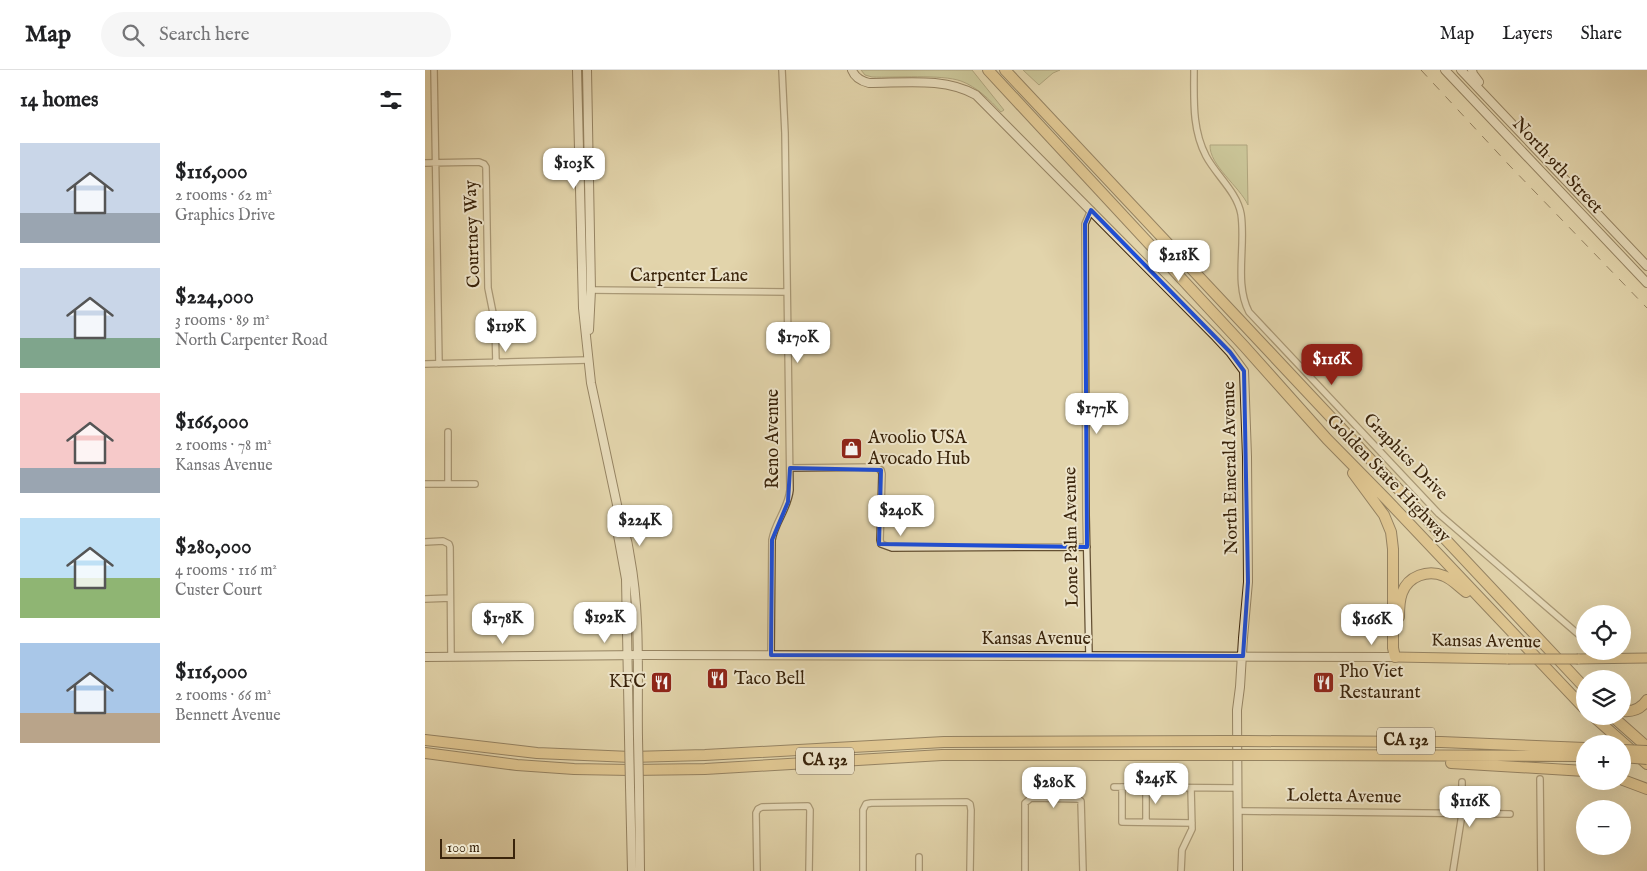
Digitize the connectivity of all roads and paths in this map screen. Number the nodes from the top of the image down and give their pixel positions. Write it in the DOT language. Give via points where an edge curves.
graph roads {
  1 [pos="434,70"];
  2 [pos="577,70"];
  3 [pos="587,70"];
  4 [pos="782,70"];
  5 [pos="852,70"];
  6 [pos="988,70"];
  7 [pos="1005,70"];
  8 [pos="1194,70"];
  9 [pos="1445,70"];
  10 [pos="1461,70"];
  11 [pos="1472,70"];
  12 [pos="1494,104"];
  13 [pos="579,157"];
  14 [pos="425,163"];
  15 [pos="436,163"];
  16 [pos="589,202"];
  17 [pos="1091,210"];
  18 [pos="581,234"];
  19 [pos="1647,266"];
  20 [pos="1647,282"];
  21 [pos="591,290"];
  22 [pos="787,292"];
  23 [pos="588,360"];
  24 [pos="496,363"];
  25 [pos="425,364"];
  26 [pos="439,364"];
  27 [pos="449,432"];
  28 [pos="1327,439"];
  29 [pos="789,468"];
  30 [pos="425,484"];
  31 [pos="448,484"];
  32 [pos="475,484"];
  33 [pos="622,528"];
  34 [pos="425,542"];
  35 [pos="1087,548"];
  36 [pos="425,598"];
  37 [pos="450,598"];
  38 [pos="1500,620"];
  39 [pos="1576,632"];
  40 [pos="628,655"];
  41 [pos="637,655"];
  42 [pos="771,655"];
  43 [pos="425,656"];
  44 [pos="451,656"];
  45 [pos="1089,656"];
  46 [pos="1243,656"];
  47 [pos="1395,657"];
  48 [pos="1631,657"];
  49 [pos="1647,658"];
  50 [pos="1576,659"];
  51 [pos="1562,664"];
  52 [pos="1576,676"];
  53 [pos="1576,679"];
  54 [pos="1576,700"];
  55 [pos="1647,700"];
  56 [pos="1631,710"];
  57 [pos="1603,725"];
  58 [pos="1623,725"];
  59 [pos="425,740"];
  60 [pos="1647,747"];
  61 [pos="1576,750"];
  62 [pos="1631,750"];
  63 [pos="1647,751"];
  64 [pos="1568,752"];
  65 [pos="425,753"];
  66 [pos="1576,754"];
  67 [pos="1315,756"];
  68 [pos="1631,758"];
  69 [pos="1647,759"];
  70 [pos="1647,764"];
  71 [pos="1576,770"];
  72 [pos="1540,780"];
  73 [pos="1462,782"];
  74 [pos="1631,783"];
  75 [pos="1114,787"];
  76 [pos="1122,787"];
  77 [pos="1146,787"];
  78 [pos="1191,788"];
  79 [pos="1237,788"];
  80 [pos="1647,789"];
  81 [pos="1238,811"];
  82 [pos="1462,814"];
  83 [pos="1511,814"];
  84 [pos="1146,822"];
  85 [pos="1192,823"];
  86 [pos="919,857"];
  87 [pos="632,871"];
  88 [pos="640,871"];
  89 [pos="757,871"];
  90 [pos="809,871"];
  91 [pos="863,871"];
  92 [pos="919,871"];
  93 [pos="970,871"];
  94 [pos="1025,871"];
  95 [pos="1083,871"];
  96 [pos="1181,871"];
  97 [pos="1238,871"];
  98 [pos="1453,871"];
  99 [pos="1541,871"];
  1 -- 15 [label="street"];
  2 -- 13 [label="main road"];
  3 -- 16 [label="main road"];
  4 -- 22 [label="street, Reno Avenue"];
  5 -- 17 [label="main road, North Emerald Avenue" via="860,80 869,83 945,84 970,92 981,99"];
  6 -- 28 [label="highway, Golden State Highway" via="1245,346"];
  7 -- 51 [label="highway, Golden State Highway"];
  8 -- 39 [label="street, Graphics Drive" via="1197,132 1205,155 1233,195 1240,211 1242,288 1249,312 1439,514"];
  9 -- 20 [label="main road, North 9th Street"];
  10 -- 12 [label="main road, North 9th Street"];
  11 -- 12 [label="main road" via="1492,96"];
  12 -- 19 [label="main road, North 9th Street"];
  13 -- 16 [label="main road" via="585,170 585,198"];
  13 -- 18 [label="main road"];
  14 -- 15 [label="street"];
  15 -- 24 [label="street, Courtney Way" via="479,162 486,169 488,288 495,324"];
  15 -- 26 [label="street"];
  16 -- 21 [label="main road"];
  17 -- 35 [label="street, Lone Palm Avenue" via="1085,224"];
  17 -- 46 [label="main road, North Emerald Avenue" via="1231,352 1244,371 1248,582"];
  18 -- 21 [label="main road" via="585,246 585,286"];
  18 -- 23 [label="main road"];
  21 -- 22 [label="street, Carpenter Lane"];
  21 -- 23 [label="main road"];
  22 -- 29 [label="street, Reno Avenue"];
  23 -- 24 [label="street"];
  23 -- 33 [label="main road"];
  24 -- 26 [label="street"];
  25 -- 26 [label="street"];
  27 -- 31 [label="street"];
  28 -- 38 [label="highway, Golden State Highway"];
  28 -- 47 [label="highway" via="1388,523 1392,541"];
  29 -- 35 [label="street" via="881,470 879,540 892,548"];
  29 -- 42 [label="street, Reno Avenue" via="788,502 773,540"];
  30 -- 31 [label="street"];
  31 -- 32 [label="street"];
  33 -- 40 [label="main road" via="618,535 626,579"];
  33 -- 41 [label="main road" via="627,535 633,576"];
  34 -- 37 [label="street" via="449,544"];
  35 -- 45 [label="street, Lone Palm Avenue"];
  36 -- 37 [label="street"];
  37 -- 44 [label="street"];
  38 -- 47 [label="highway" via="1451,579 1438,574 1423,574 1411,580 1402,594"];
  38 -- 54 [label="highway, Golden State Highway"];
  40 -- 41 [label="main road, Kansas Avenue"];
  40 -- 44 [label="main road, Kansas Avenue"];
  40 -- 87 [label="main road, bridge"];
  41 -- 42 [label="main road, Kansas Avenue"];
  41 -- 88 [label="main road, bridge"];
  42 -- 45 [label="main road, Kansas Avenue"];
  43 -- 44 [label="main road, Kansas Avenue"];
  45 -- 46 [label="main road, Kansas Avenue"];
  46 -- 47 [label="main road, Kansas Avenue"];
  46 -- 79 [label="main road, North Emerald Avenue" via="1237,710"];
  47 -- 50 [label="main road, Kansas Avenue, bridge"];
  48 -- 49 [label="main road, Kansas Avenue"];
  51 -- 52 [label="highway"];
  51 -- 53 [label="highway, Golden State Highway"];
  55 -- 56 [label="highway" via="1637,710"];
  57 -- 70 [label="highway"];
  58 -- 60 [label="highway"];
  59 -- 64 [label="highway, CA 132, bridge" via="537,753 631,757 924,742 1441,742"];
  61 -- 64 [label="highway, CA 132"];
  62 -- 63 [label="highway, bridge"];
  64 -- 66 [label="highway"];
  64 -- 67 [label="highway"];
  65 -- 67 [label="highway, CA 132, bridge" via="517,765 631,770 949,754"];
  67 -- 71 [label="highway, CA 132"];
  68 -- 69 [label="highway, bridge"];
  72 -- 99 [label="street"];
  73 -- 82 [label="street"];
  74 -- 80 [label="highway"];
  75 -- 76 [label="street"];
  76 -- 77 [label="street"];
  76 -- 84 [label="street" via="1122,822"];
  77 -- 78 [label="street"];
  77 -- 84 [label="street"];
  78 -- 79 [label="street"];
  78 -- 85 [label="street"];
  79 -- 81 [label="main road, North Emerald Avenue"];
  81 -- 82 [label="street, Loletta Avenue"];
  81 -- 97 [label="main road, North Emerald Avenue"];
  82 -- 83 [label="street, Loletta Avenue"];
  82 -- 98 [label="street"];
  84 -- 85 [label="street"];
  85 -- 96 [label="street" via="1191,833 1182,850"];
  86 -- 92 [label="street"];
  89 -- 90 [label="street" via="757,809 799,806 808,806 810,810"];
  91 -- 93 [label="street" via="863,810 866,804 967,802 971,810"];
  94 -- 95 [label="street" via="1025,803 1031,798 1081,801"];
}
